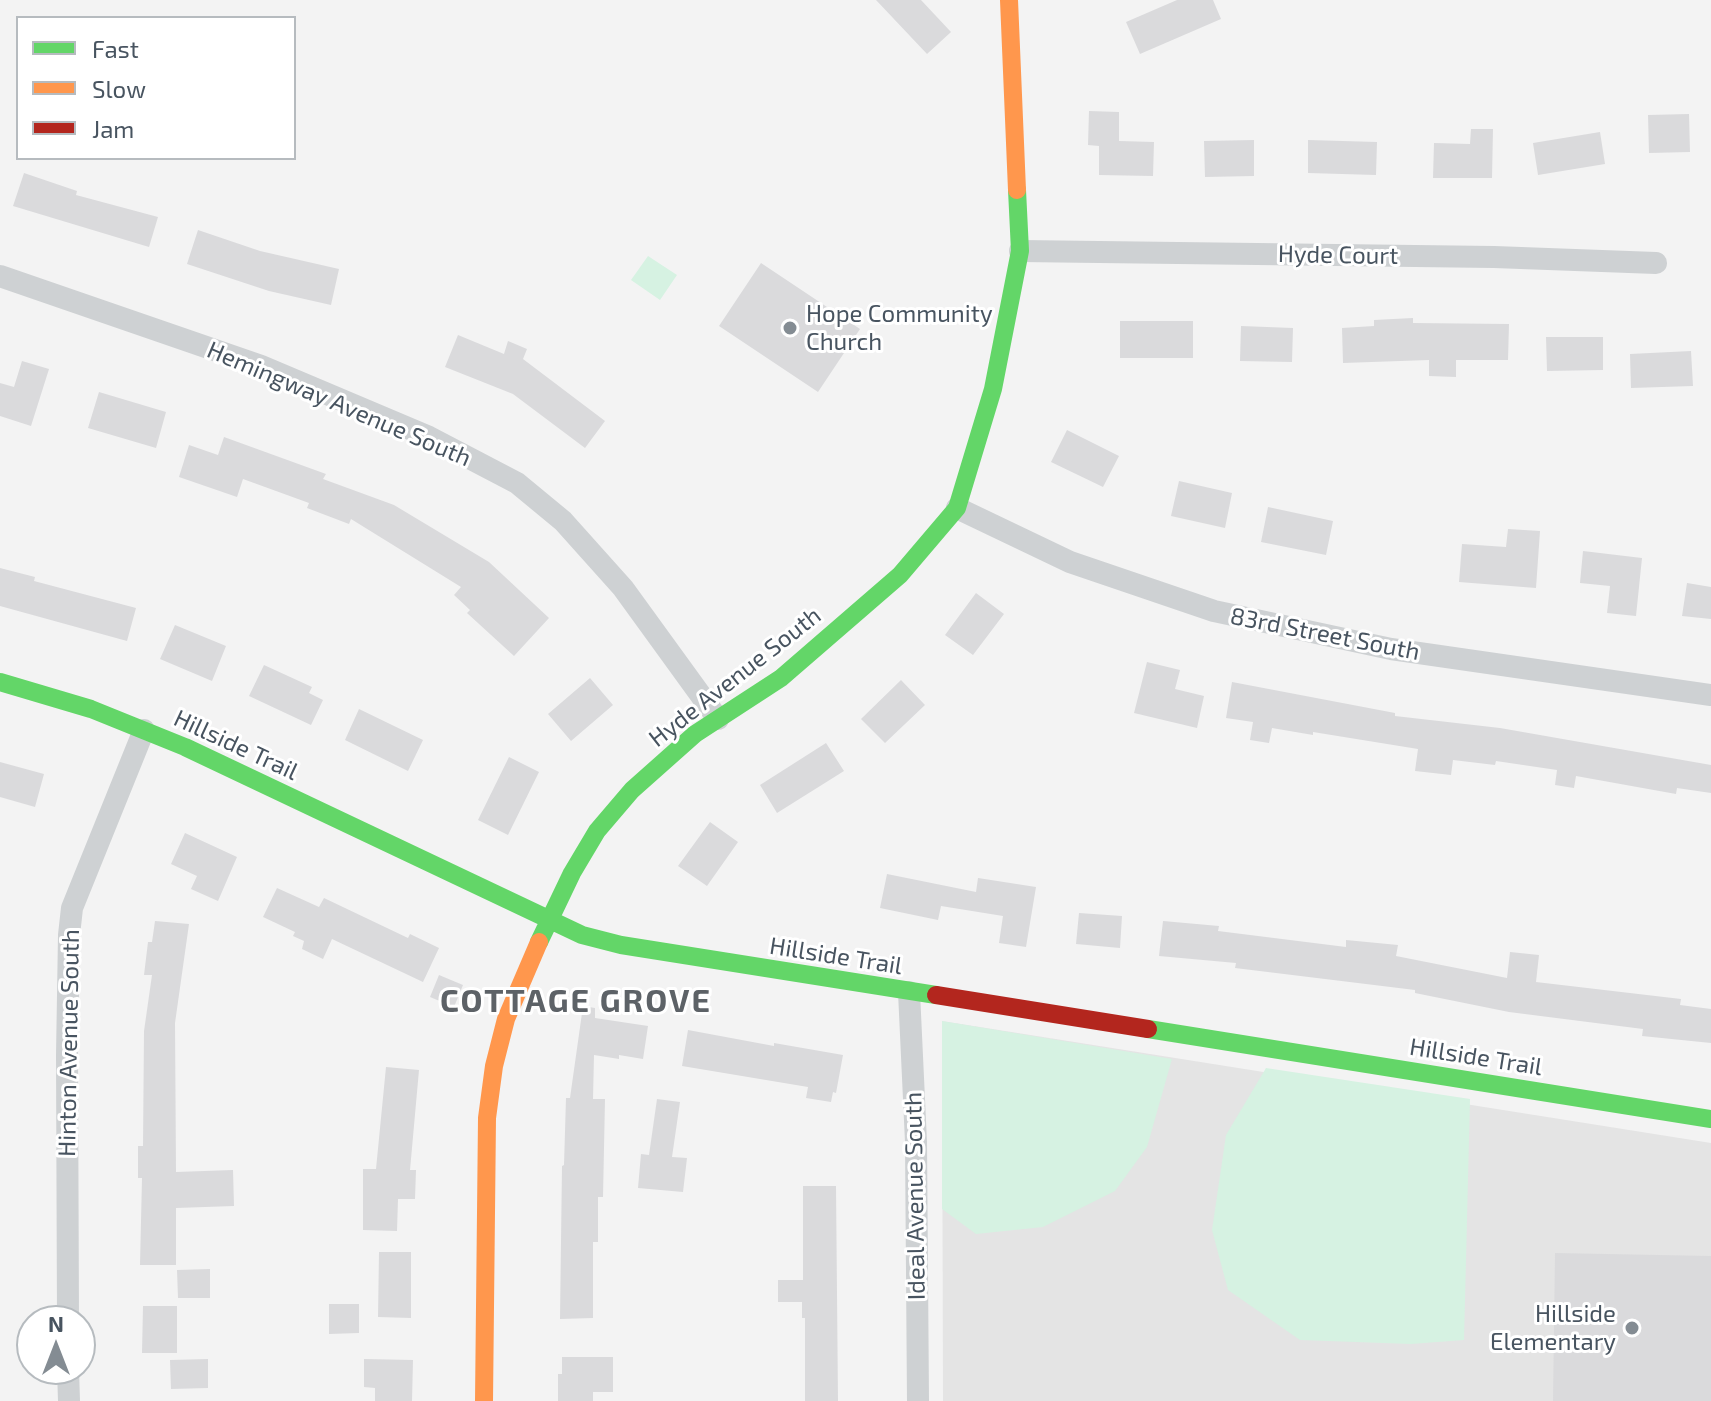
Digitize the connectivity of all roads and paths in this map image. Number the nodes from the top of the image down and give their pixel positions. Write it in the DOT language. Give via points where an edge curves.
graph roads {
  1 [pos="1009,0"];
  2 [pos="1020,251"];
  3 [pos="1656,263"];
  4 [pos="0,276"];
  5 [pos="957,508"];
  6 [pos="0,682"];
  7 [pos="1711,695"];
  8 [pos="718,719"];
  9 [pos="144,730"];
  10 [pos="549,919"];
  11 [pos="909,992"];
  12 [pos="1711,1119"];
  13 [pos="68,1305"];
  14 [pos="484,1401"];
  15 [pos="918,1401"];
  1 -- 2 [label="street, Hyde Avenue South"];
  2 -- 3 [label="street, Hyde Court"];
  2 -- 5 [label="street, Hyde Avenue South" via="993,389"];
  4 -- 8 [label="street, Hemingway Avenue South" via="261,366 429,437 517,483 563,521 623,588"];
  5 -- 7 [label="street, 83rd Street South" via="1070,562 1214,611 1391,649"];
  5 -- 8 [label="street, Hyde Avenue South" via="900,575 781,678"];
  6 -- 9 [label="street, Hillside Trail"];
  8 -- 10 [label="street, Hyde Avenue South" via="667,758 605,821"];
  9 -- 10 [label="street, Hillside Trail"];
  9 -- 13 [label="street, Hinton Avenue South" via="72,908"];
  10 -- 11 [label="street, Hillside Trail" via="621,945"];
  10 -- 14 [label="street, Hyde Avenue South" via="506,1019 494,1066 487,1118"];
  11 -- 12 [label="street, Hillside Trail"];
  11 -- 15 [label="street, Ideal Avenue South"];
}
